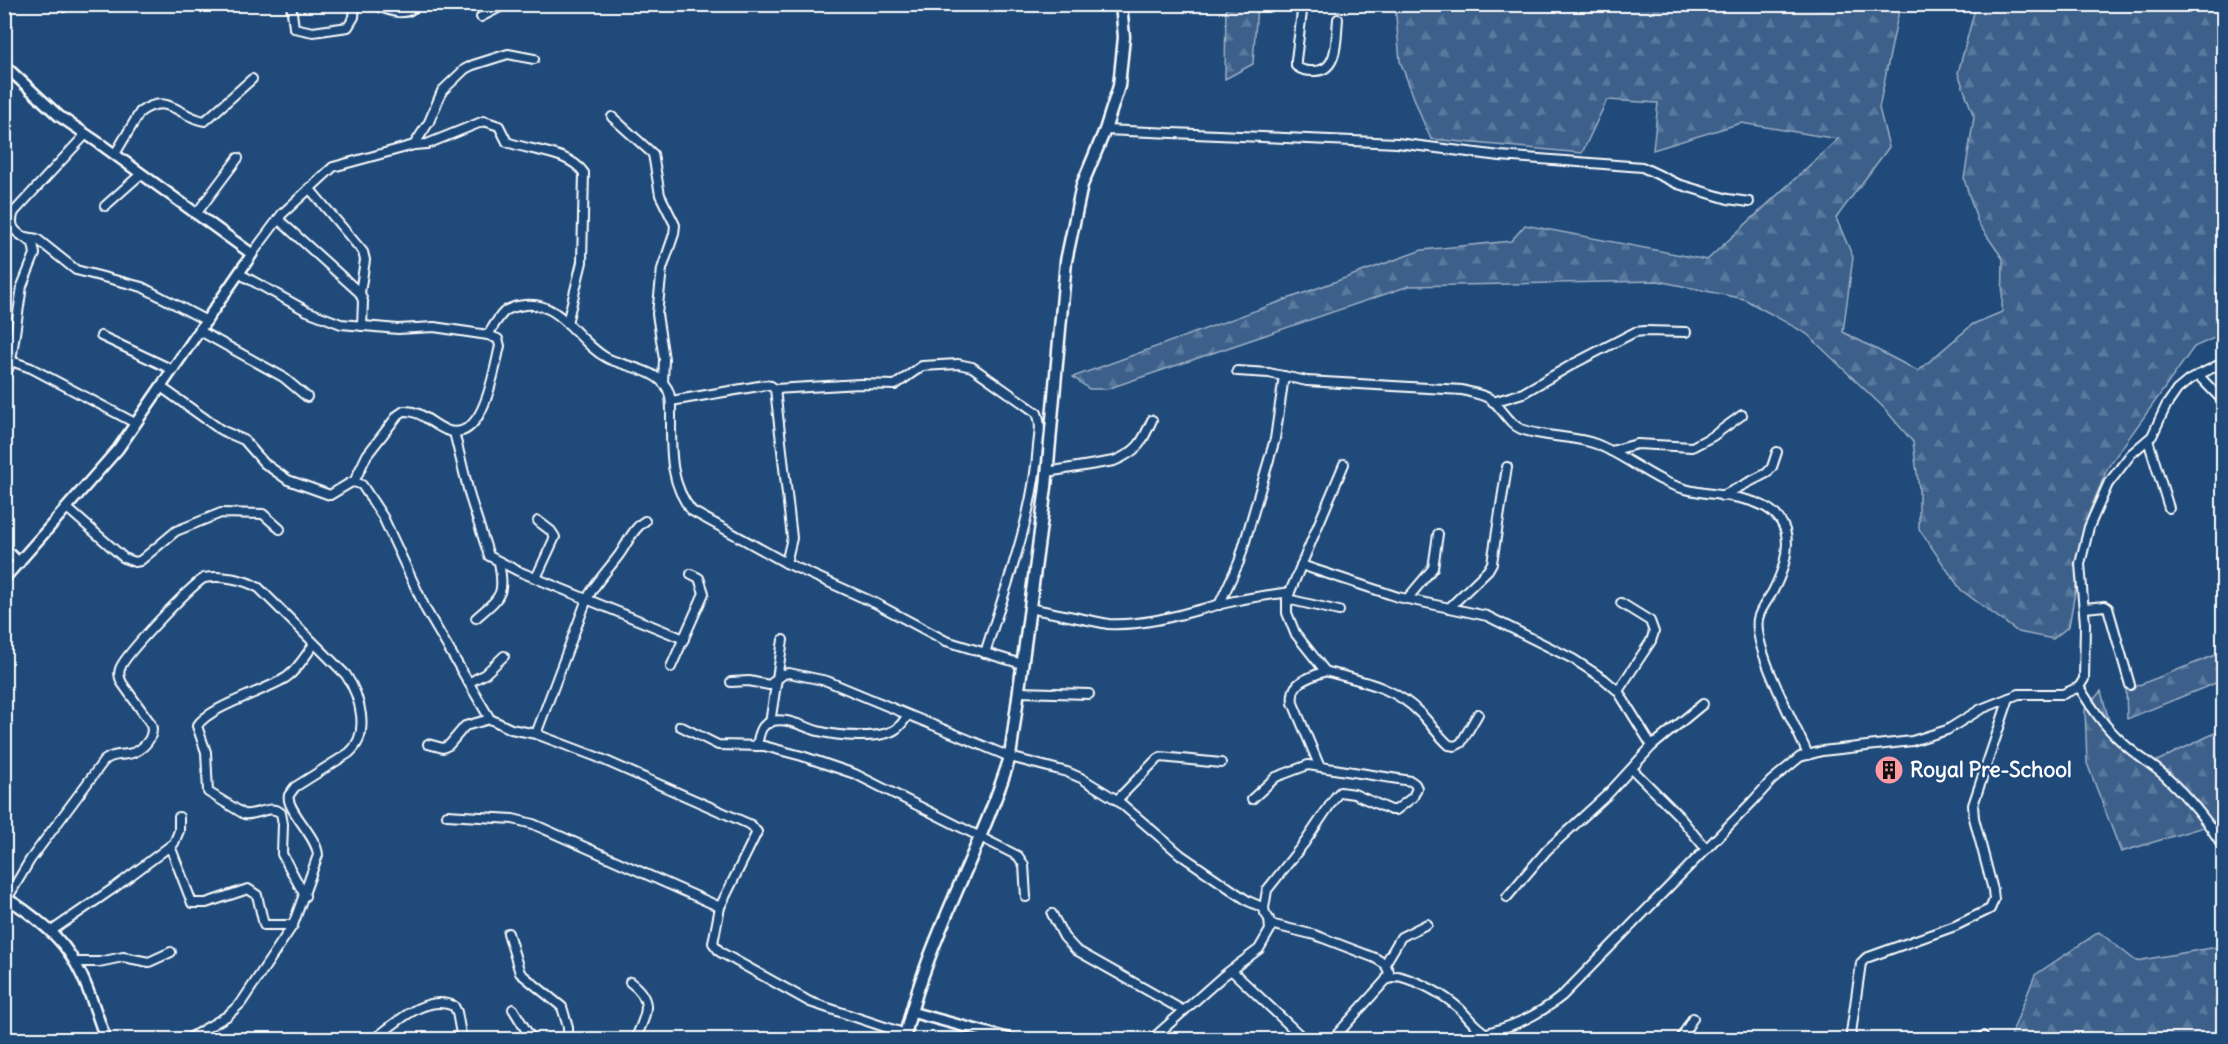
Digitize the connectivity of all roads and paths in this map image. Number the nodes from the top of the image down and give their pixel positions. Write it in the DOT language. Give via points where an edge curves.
graph roads {
  1 [pos="291,4"];
  2 [pos="355,4"];
  3 [pos="372,4"];
  4 [pos="418,4"];
  5 [pos="506,4"];
  6 [pos="1121,4"];
  7 [pos="1303,4"];
  8 [pos="481,17"];
  9 [pos="1338,19"];
  10 [pos="534,59"];
  11 [pos="4,65"];
  12 [pos="252,79"];
  13 [pos="612,117"];
  14 [pos="1105,130"];
  15 [pos="86,134"];
  16 [pos="414,145"];
  17 [pos="114,154"];
  18 [pos="238,158"];
  19 [pos="141,174"];
  20 [pos="309,188"];
  21 [pos="1749,202"];
  22 [pos="105,206"];
  23 [pos="196,214"];
  24 [pos="278,219"];
  25 [pos="25,237"];
  26 [pos="252,254"];
  27 [pos="240,274"];
  28 [pos="360,293"];
  29 [pos="207,321"];
  30 [pos="567,322"];
  31 [pos="362,326"];
  32 [pos="200,331"];
  33 [pos="1686,332"];
  34 [pos="488,335"];
  35 [pos="100,336"];
  36 [pos="11,361"];
  37 [pos="2223,362"];
  38 [pos="172,370"];
  39 [pos="1237,371"];
  40 [pos="2198,375"];
  41 [pos="1284,376"];
  42 [pos="4,380"];
  43 [pos="663,382"];
  44 [pos="160,387"];
  45 [pos="775,389"];
  46 [pos="307,397"];
  47 [pos="670,401"];
  48 [pos="1493,402"];
  49 [pos="2223,402"];
  50 [pos="1742,415"];
  51 [pos="1152,420"];
  52 [pos="135,423"];
  53 [pos="454,432"];
  54 [pos="2148,440"];
  55 [pos="1611,451"];
  56 [pos="1777,452"];
  57 [pos="1344,464"];
  58 [pos="1507,467"];
  59 [pos="1047,472"];
  60 [pos="354,482"];
  61 [pos="1722,496"];
  62 [pos="67,508"];
  63 [pos="2169,508"];
  64 [pos="538,521"];
  65 [pos="645,521"];
  66 [pos="280,529"];
  67 [pos="1438,534"];
  68 [pos="4,547"];
  69 [pos="20,562"];
  70 [pos="499,562"];
  71 [pos="786,563"];
  72 [pos="1301,565"];
  73 [pos="691,574"];
  74 [pos="536,578"];
  75 [pos="4,579"];
  76 [pos="1288,595"];
  77 [pos="587,599"];
  78 [pos="1407,599"];
  79 [pos="1621,603"];
  80 [pos="1219,605"];
  81 [pos="1029,608"];
  82 [pos="1449,608"];
  83 [pos="2085,608"];
  84 [pos="1338,610"];
  85 [pos="476,618"];
  86 [pos="684,639"];
  87 [pos="783,640"];
  88 [pos="314,644"];
  89 [pos="985,653"];
  90 [pos="504,656"];
  91 [pos="1022,664"];
  92 [pos="671,667"];
  93 [pos="1325,671"];
  94 [pos="777,680"];
  95 [pos="470,682"];
  96 [pos="731,682"];
  97 [pos="2130,685"];
  98 [pos="2079,687"];
  99 [pos="1618,691"];
  100 [pos="1018,692"];
  101 [pos="1089,694"];
  102 [pos="2009,698"];
  103 [pos="1703,704"];
  104 [pos="1478,714"];
  105 [pos="908,715"];
  106 [pos="490,719"];
  107 [pos="770,723"];
  108 [pos="680,726"];
  109 [pos="536,734"];
  110 [pos="428,744"];
  111 [pos="757,746"];
  112 [pos="1652,746"];
  113 [pos="1808,754"];
  114 [pos="1010,757"];
  115 [pos="1221,763"];
  116 [pos="1318,765"];
  117 [pos="1632,769"];
  118 [pos="1252,799"];
  119 [pos="1117,800"];
  120 [pos="447,815"];
  121 [pos="179,817"];
  122 [pos="979,838"];
  123 [pos="170,846"];
  124 [pos="2223,848"];
  125 [pos="1706,849"];
  126 [pos="304,896"];
  127 [pos="1026,897"];
  128 [pos="1507,897"];
  129 [pos="5,899"];
  130 [pos="720,907"];
  131 [pos="1264,908"];
  132 [pos="1052,915"];
  133 [pos="1269,924"];
  134 [pos="1427,924"];
  135 [pos="293,925"];
  136 [pos="50,932"];
  137 [pos="508,933"];
  138 [pos="171,952"];
  139 [pos="75,962"];
  140 [pos="1385,964"];
  141 [pos="1231,970"];
  142 [pos="1386,980"];
  143 [pos="630,982"];
  144 [pos="513,1009"];
  145 [pos="1184,1011"];
  146 [pos="910,1012"];
  147 [pos="1693,1018"];
  148 [pos="2223,1029"];
  149 [pos="905,1037"];
  150 [pos="1487,1037"];
  151 [pos="106,1040"];
  152 [pos="186,1040"];
  153 [pos="373,1040"];
  154 [pos="462,1040"];
  155 [pos="534,1040"];
  156 [pos="568,1040"];
  157 [pos="635,1040"];
  158 [pos="1014,1040"];
  159 [pos="1151,1040"];
  160 [pos="1305,1040"];
  161 [pos="1332,1040"];
  162 [pos="1680,1040"];
  163 [pos="1850,1040"];
  164 [pos="2221,1040"];
  1 -- 2 [label="street" via="294,28 313,32 348,27"];
  3 -- 4 [label="street" via="400,13 411,11"];
  5 -- 8 [label="street"];
  6 -- 14 [label="main road" via="1124,37 1119,86"];
  7 -- 9 [label="street" via="1296,60 1296,66 1302,70 1318,71 1330,64"];
  10 -- 16 [label="street" via="508,54 465,69 442,91"];
  11 -- 15 [label="street" via="59,116"];
  12 -- 17 [label="street" via="205,121 171,105 147,108 140,112"];
  13 -- 43 [label="street" via="653,154 660,195 675,225 662,269 657,314 664,359"];
  14 -- 21 [label="street" via="1397,143 1642,167 1678,184"];
  14 -- 59 [label="main road" via="1082,185 1068,248"];
  15 -- 17 [label="street"];
  15 -- 25 [label="street" via="14,212 11,225"];
  16 -- 20 [label="street" via="333,166"];
  16 -- 30 [label="street" via="427,144 484,121 499,126 507,142 554,154 581,168 582,262"];
  17 -- 19 [label="street"];
  18 -- 23 [label="street"];
  19 -- 22 [label="street"];
  19 -- 23 [label="street"];
  20 -- 24 [label="street"];
  20 -- 28 [label="street" via="363,252"];
  23 -- 26 [label="street"];
  24 -- 26 [label="street"];
  24 -- 28 [label="street"];
  25 -- 29 [label="street" via="37,239 76,270 142,287"];
  25 -- 36 [label="street" via="33,243 34,254 22,286"];
  26 -- 27 [label="street"];
  27 -- 29 [label="street"];
  27 -- 31 [label="street" via="307,311 341,324"];
  28 -- 31 [label="street"];
  29 -- 32 [label="street"];
  30 -- 34 [label="street" via="539,305 514,306 505,310"];
  30 -- 43 [label="street" via="603,356"];
  31 -- 34 [label="street" via="434,327"];
  32 -- 38 [label="street"];
  32 -- 46 [label="street" via="283,377"];
  33 -- 48 [label="street" via="1635,332 1523,393"];
  34 -- 53 [label="street" via="498,339 500,346 489,391 472,426"];
  35 -- 38 [label="street"];
  36 -- 42 [label="street"];
  36 -- 52 [label="street"];
  37 -- 40 [label="street"];
  38 -- 44 [label="street"];
  39 -- 41 [label="street"];
  40 -- 49 [label="street"];
  40 -- 54 [label="street" via="2177,390"];
  41 -- 48 [label="street" via="1307,381 1462,390 1486,396"];
  41 -- 80 [label="street" via="1275,439 1239,562"];
  43 -- 47 [label="street"];
  44 -- 52 [label="street"];
  44 -- 60 [label="street" via="221,430 244,440 264,463 288,480 330,495"];
  45 -- 47 [label="street" via="765,385"];
  45 -- 71 [label="street" via="792,538"];
  45 -- 89 [label="street" via="895,385 922,366 965,365 1037,414 1040,424 1035,478"];
  47 -- 71 [label="street" via="672,468 685,503"];
  48 -- 55 [label="street" via="1518,428 1580,439"];
  50 -- 55 [label="street" via="1692,447 1637,444"];
  51 -- 59 [label="street" via="1142,444 1124,457"];
  52 -- 62 [label="street"];
  53 -- 60 [label="street" via="418,413 404,411 367,455"];
  53 -- 70 [label="street" via="487,553"];
  54 -- 63 [label="street"];
  54 -- 83 [label="street" via="2131,453 2108,484 2089,527 2080,564"];
  55 -- 61 [label="street" via="1666,482"];
  56 -- 61 [label="street" via="1767,473"];
  57 -- 72 [label="street"];
  58 -- 82 [label="street" via="1492,563"];
  59 -- 81 [label="main road"];
  60 -- 95 [label="street" via="362,485 380,512 415,590"];
  61 -- 113 [label="street" via="1747,500 1769,510 1776,514 1785,531 1786,554 1758,620 1759,635 1766,660"];
  62 -- 66 [label="street" via="124,558 135,562 176,531 220,513 263,514"];
  62 -- 69 [label="street"];
  64 -- 74 [label="street" via="555,537"];
  65 -- 77 [label="street" via="636,528"];
  67 -- 78 [label="street" via="1433,568"];
  68 -- 69 [label="street"];
  69 -- 75 [label="street"];
  70 -- 74 [label="street"];
  70 -- 85 [label="street" via="503,583 500,594"];
  71 -- 89 [label="street" via="875,603 946,641"];
  72 -- 76 [label="street"];
  72 -- 78 [label="street"];
  73 -- 86 [label="street" via="699,578 704,593"];
  74 -- 77 [label="street"];
  76 -- 80 [label="street"];
  76 -- 84 [label="street"];
  76 -- 93 [label="street" via="1287,613 1295,633"];
  77 -- 86 [label="street"];
  77 -- 109 [label="street"];
  78 -- 82 [label="street"];
  79 -- 99 [label="street" via="1650,621 1654,632"];
  80 -- 81 [label="street" via="1119,625"];
  81 -- 91 [label="main road"];
  82 -- 99 [label="street" via="1487,616 1510,626 1573,659"];
  83 -- 97 [label="street" via="2108,608"];
  83 -- 98 [label="street" via="2084,679"];
  86 -- 92 [label="street"];
  87 -- 94 [label="street"];
  88 -- 126 [label="street" via="346,675 362,716 356,747 295,787 289,795 289,802 317,847"];
  88 -- 126 [label="street" via="288,676 233,702 197,726 206,752 208,792 244,814 271,809 281,813 282,854"];
  88 -- 129 [label="street" via="252,584 211,576 196,583 120,669 122,683 153,727 149,741 134,753 107,757"];
  89 -- 91 [label="street"];
  90 -- 95 [label="street"];
  91 -- 100 [label="main road"];
  93 -- 104 [label="street" via="1387,689 1419,712 1449,746 1461,743"];
  93 -- 116 [label="street" via="1299,683 1292,693"];
  94 -- 96 [label="street" via="769,685"];
  94 -- 105 [label="street" via="789,673 827,681"];
  94 -- 107 [label="street"];
  95 -- 106 [label="street"];
  98 -- 102 [label="street" via="2063,694 2030,693"];
  98 -- 124 [label="street" via="2122,742 2181,792"];
  99 -- 112 [label="street"];
  100 -- 101 [label="street"];
  100 -- 114 [label="main road"];
  102 -- 113 [label="street" via="1981,709 1947,730 1912,741"];
  102 -- 163 [label="street" via="1973,805 1993,890 1990,909 1866,958 1861,963"];
  103 -- 112 [label="street"];
  105 -- 107 [label="street" via="895,730 877,735 826,732 788,721"];
  105 -- 114 [label="street"];
  106 -- 109 [label="street"];
  106 -- 110 [label="street" via="465,726 443,748"];
  107 -- 111 [label="street" via="762,727"];
  108 -- 111 [label="street" via="718,745"];
  109 -- 130 [label="street" via="755,828 755,838"];
  111 -- 122 [label="street" via="794,753 855,774"];
  112 -- 117 [label="street"];
  113 -- 125 [label="street" via="1778,774"];
  114 -- 119 [label="street" via="1067,772"];
  114 -- 122 [label="main road"];
  115 -- 119 [label="street" via="1161,758"];
  116 -- 118 [label="street" via="1301,766 1276,777"];
  116 -- 131 [label="street" via="1411,781 1417,788 1413,797 1396,810 1340,792 1267,890"];
  117 -- 125 [label="street"];
  117 -- 128 [label="street" via="1546,850"];
  119 -- 131 [label="street" via="1181,855"];
  120 -- 130 [label="street" via="533,824"];
  121 -- 123 [label="street" via="177,837"];
  122 -- 127 [label="street" via="1022,860"];
  122 -- 146 [label="main road"];
  123 -- 135 [label="street" via="192,903 206,903 248,889 258,895 264,925"];
  123 -- 136 [label="street"];
  125 -- 150 [label="street" via="1562,996 1540,1013"];
  126 -- 135 [label="street"];
  129 -- 136 [label="street"];
  130 -- 149 [label="street" via="713,943 720,952 810,1002"];
  131 -- 133 [label="street"];
  132 -- 145 [label="street" via="1076,950"];
  133 -- 140 [label="street" via="1315,935"];
  133 -- 141 [label="street" via="1270,930 1259,949"];
  134 -- 140 [label="street" via="1401,937"];
  135 -- 152 [label="street" via="234,1010"];
  136 -- 139 [label="street"];
  137 -- 156 [label="street" via="517,969 562,1007"];
  138 -- 139 [label="street" via="149,962 123,957"];
  139 -- 151 [label="street"];
  140 -- 142 [label="street" via="1389,972"];
  141 -- 145 [label="street"];
  141 -- 160 [label="street"];
  142 -- 150 [label="street" via="1390,976 1406,978 1442,995"];
  142 -- 161 [label="street"];
  143 -- 157 [label="street" via="646,999 645,1016"];
  144 -- 155 [label="street"];
  145 -- 159 [label="street"];
  146 -- 149 [label="main road"];
  146 -- 158 [label="street"];
  147 -- 162 [label="street"];
  148 -- 164 [label="street"];
  153 -- 154 [label="street" via="422,1006 439,1002 454,1006"];
}
